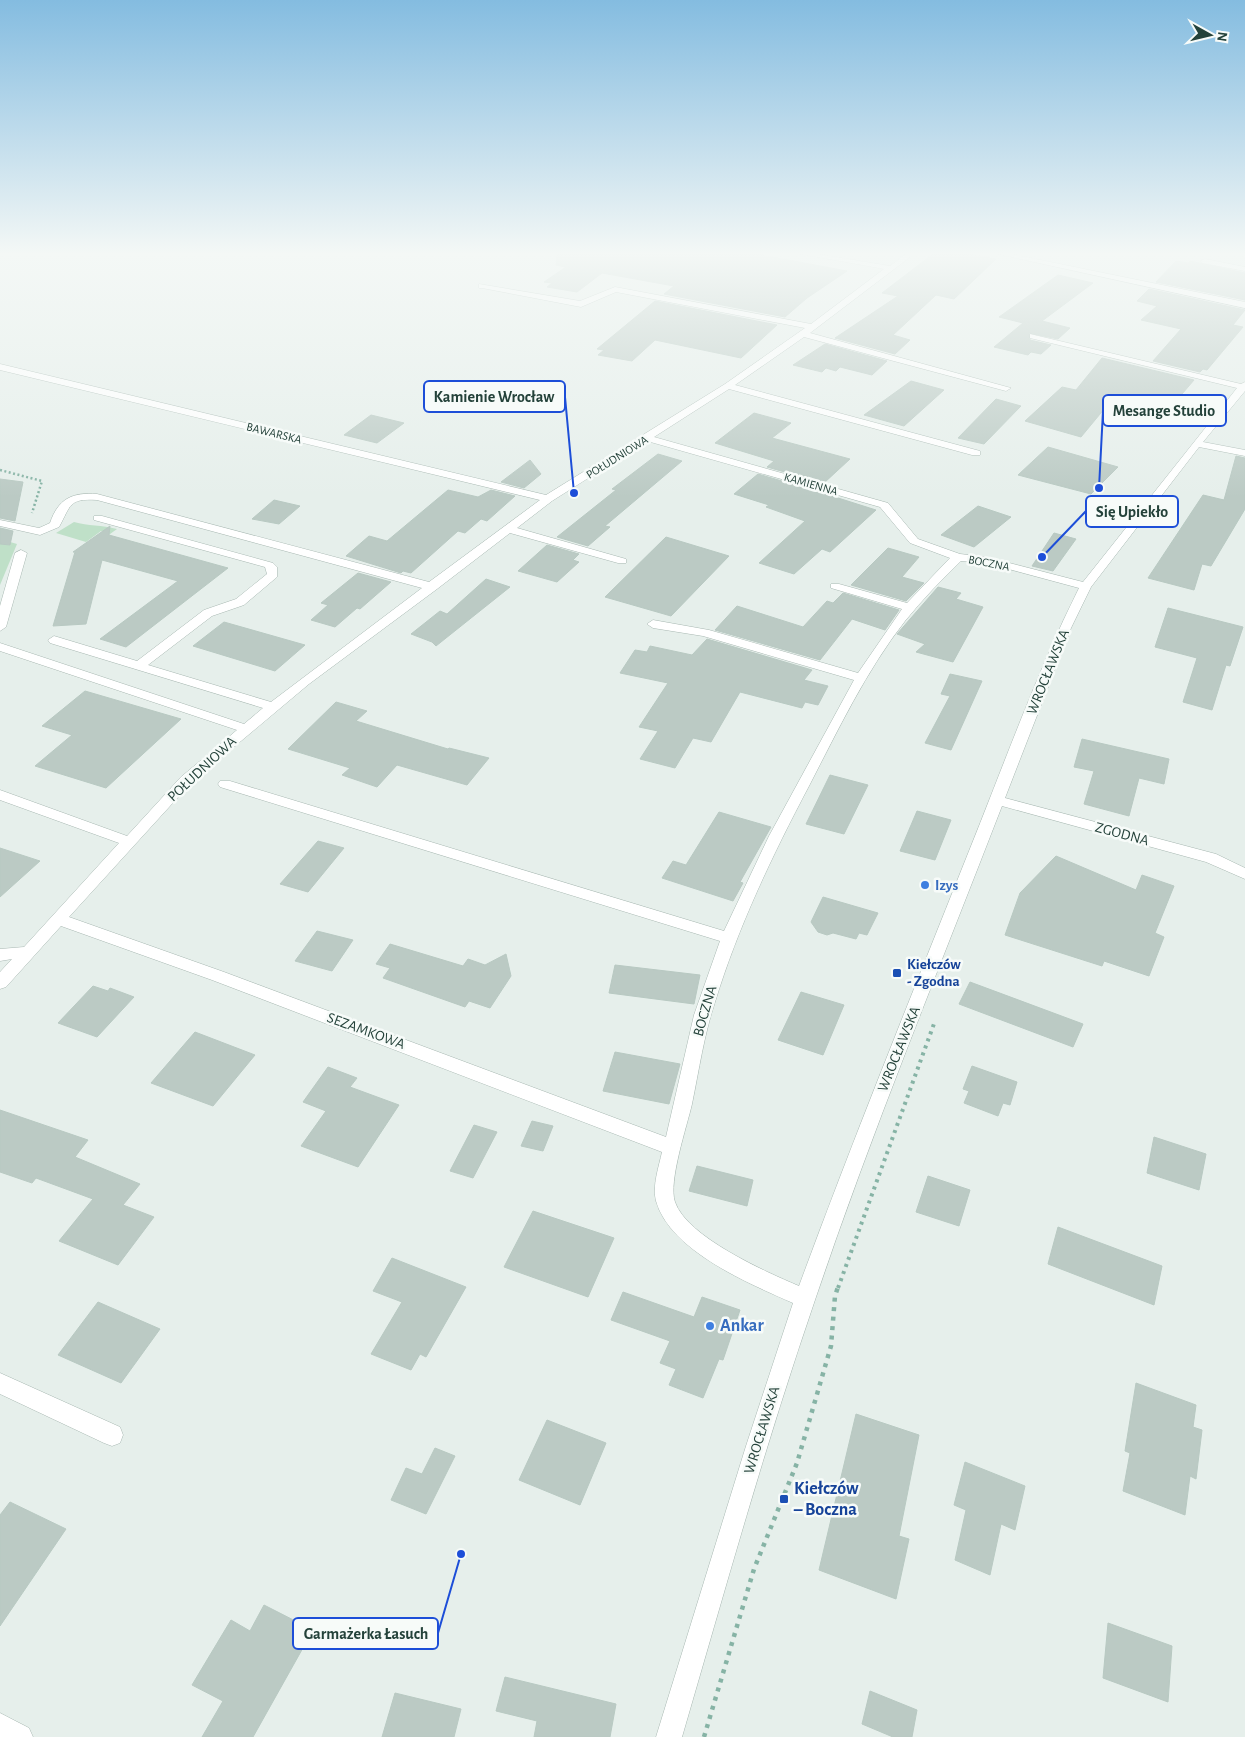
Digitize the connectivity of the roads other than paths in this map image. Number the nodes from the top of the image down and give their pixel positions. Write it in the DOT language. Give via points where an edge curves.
graph roads {
  1 [pos="801,335"];
  2 [pos="807,335"];
  3 [pos="1033,336"];
  4 [pos="0,367"];
  5 [pos="728,386"];
  6 [pos="1244,386"];
  7 [pos="1006,388"];
  8 [pos="648,438"];
  9 [pos="1196,444"];
  10 [pos="976,453"];
  11 [pos="1245,453"];
  12 [pos="548,499"];
  13 [pos="98,518"];
  14 [pos="0,523"];
  15 [pos="509,529"];
  16 [pos="21,553"];
  17 [pos="958,557"];
  18 [pos="622,561"];
  19 [pos="836,586"];
  20 [pos="1086,586"];
  21 [pos="433,587"];
  22 [pos="910,608"];
  23 [pos="653,624"];
  24 [pos="0,627"];
  25 [pos="54,640"];
  26 [pos="0,647"];
  27 [pos="139,666"];
  28 [pos="861,678"];
  29 [pos="272,707"];
  30 [pos="246,729"];
  31 [pos="225,784"];
  32 [pos="0,796"];
  33 [pos="997,800"];
  34 [pos="130,842"];
  35 [pos="1245,874"];
  36 [pos="57,919"];
  37 [pos="729,938"];
  38 [pos="27,952"];
  39 [pos="0,955"];
  40 [pos="0,983"];
  41 [pos="673,1148"];
  42 [pos="805,1298"];
  43 [pos="0,1384"];
  44 [pos="112,1435"];
  45 [pos="0,1726"];
  46 [pos="20,1737"];
  47 [pos="670,1737"];
  1 -- 5 [label="street, POŁUDNIOWA"];
  2 -- 7 [label="street"];
  3 -- 6 [label="street"];
  4 -- 12 [label="street, BAWARSKA"];
  5 -- 8 [label="street, POŁUDNIOWA"];
  5 -- 10 [label="street"];
  6 -- 9 [label="street, WROCŁAWSKA"];
  8 -- 12 [label="street, POŁUDNIOWA"];
  8 -- 17 [label="street, KAMIENNA" via="884,506 914,541"];
  9 -- 11 [label="street"];
  9 -- 20 [label="street, WROCŁAWSKA"];
  12 -- 15 [label="street, POŁUDNIOWA"];
  13 -- 27 [label="street" via="269,565 273,569 273,575 240,602 208,613"];
  14 -- 21 [label="street" via="40,532 55,525 62,506 73,498 89,496"];
  15 -- 18 [label="street"];
  15 -- 21 [label="street, POŁUDNIOWA"];
  16 -- 24 [label="street"];
  17 -- 20 [label="street, BOCZNA" via="986,560"];
  17 -- 22 [label="street, BOCZNA"];
  19 -- 22 [label="street"];
  20 -- 33 [label="street, WROCŁAWSKA" via="1065,628"];
  21 -- 29 [label="street, POŁUDNIOWA"];
  22 -- 28 [label="street, BOCZNA"];
  23 -- 28 [label="street" via="705,633"];
  25 -- 27 [label="street"];
  26 -- 30 [label="street"];
  27 -- 29 [label="street"];
  28 -- 37 [label="street, BOCZNA" via="776,833"];
  29 -- 30 [label="street, POŁUDNIOWA"];
  30 -- 34 [label="street, POŁUDNIOWA" via="186,780"];
  31 -- 37 [label="street"];
  32 -- 34 [label="street"];
  33 -- 35 [label="street, ZGODNA" via="1211,858"];
  33 -- 42 [label="street, WROCŁAWSKA" via="855,1160"];
  34 -- 36 [label="street, POŁUDNIOWA"];
  36 -- 38 [label="street, POŁUDNIOWA"];
  36 -- 41 [label="street, SEZAMKOWA" via="245,986"];
  37 -- 41 [label="street, BOCZNA" via="705,1004"];
  38 -- 39 [label="street"];
  38 -- 40 [label="street, POŁUDNIOWA"];
  41 -- 42 [label="street, BOCZNA" via="665,1200 673,1218 706,1248 741,1269"];
  42 -- 47 [label="street, WROCŁAWSKA"];
  43 -- 44 [label="street"];
  45 -- 46 [label="street"];
}
